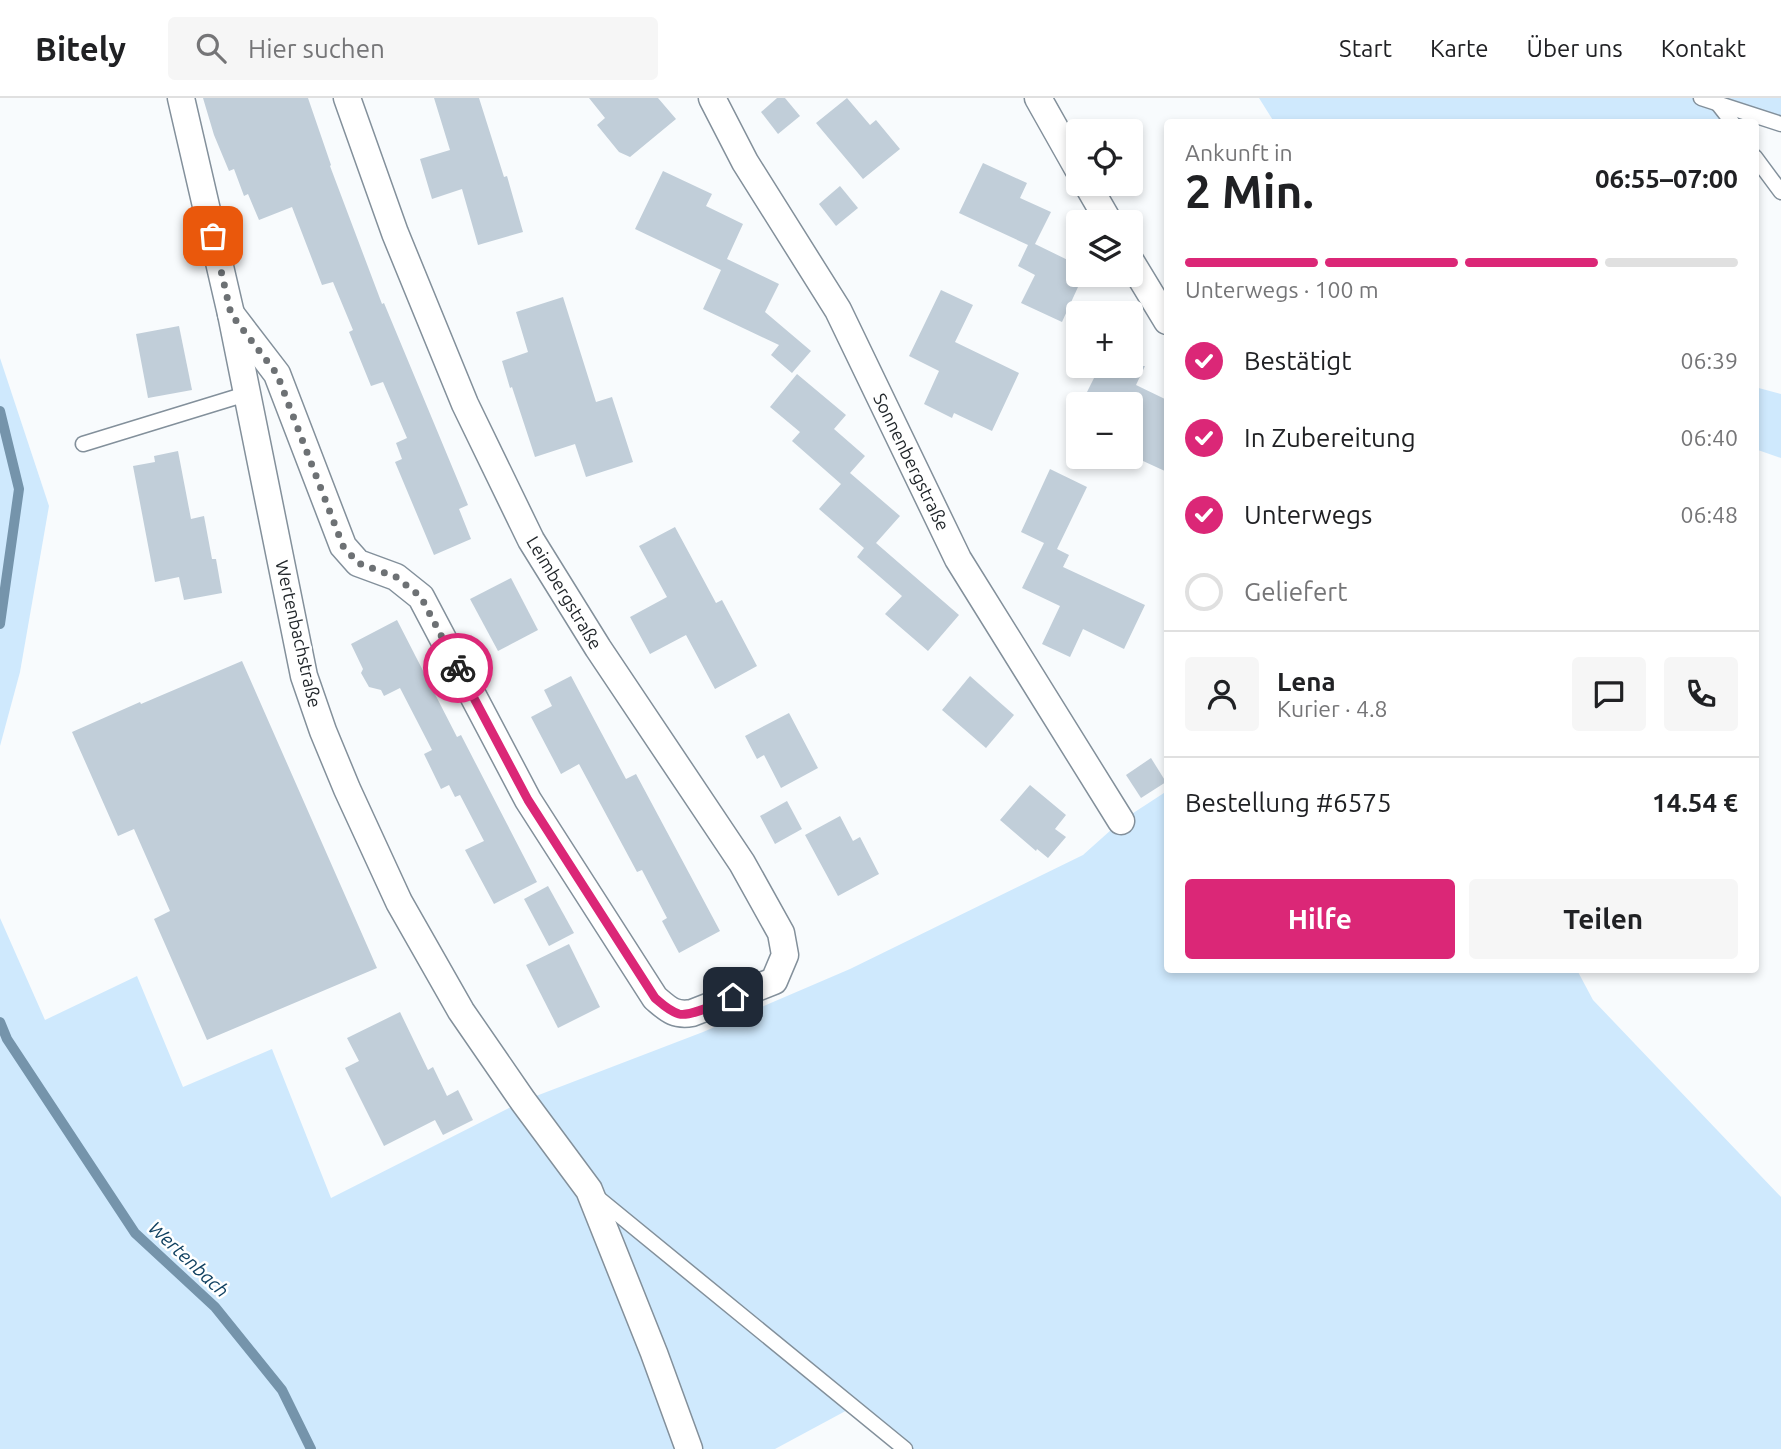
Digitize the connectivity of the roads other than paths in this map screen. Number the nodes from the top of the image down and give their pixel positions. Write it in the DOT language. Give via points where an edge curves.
graph roads {
  1 [pos="181,98"];
  2 [pos="346,98"];
  3 [pos="712,98"];
  4 [pos="1038,98"];
  5 [pos="1701,98"];
  6 [pos="1718,104"];
  7 [pos="1730,119"];
  8 [pos="1781,124"];
  9 [pos="1066,148"];
  10 [pos="1759,162"];
  11 [pos="1781,192"];
  12 [pos="1143,281"];
  13 [pos="231,314"];
  14 [pos="1164,316"];
  15 [pos="246,394"];
  16 [pos="83,443"];
  17 [pos="1121,821"];
  18 [pos="589,1190"];
  19 [pos="689,1449"];
  20 [pos="905,1449"];
  1 -- 13 [label="street, Wertenbachstraße"];
  2 -- 13 [label="street, Leimbergstraße" via="465,404 531,540 597,648 742,863 781,933 785,955 774,981 681,1015 655,998 528,800 421,597 396,577 358,563 343,546 277,374"];
  3 -- 17 [label="street, Sonnenbergstraße" via="745,162 838,310 958,559"];
  4 -- 9 [label="street"];
  5 -- 6 [label="lane"];
  6 -- 7 [label="lane"];
  6 -- 8 [label="lane"];
  10 -- 11 [label="lane"];
  12 -- 14 [label="street"];
  13 -- 15 [label="street, Wertenbachstraße"];
  15 -- 16 [label="lane"];
  15 -- 18 [label="street, Wertenbachstraße" via="304,676 347,789 399,902 461,1011"];
  18 -- 19 [label="street, Wertenbachstraße"];
  18 -- 20 [label="lane"];
}
